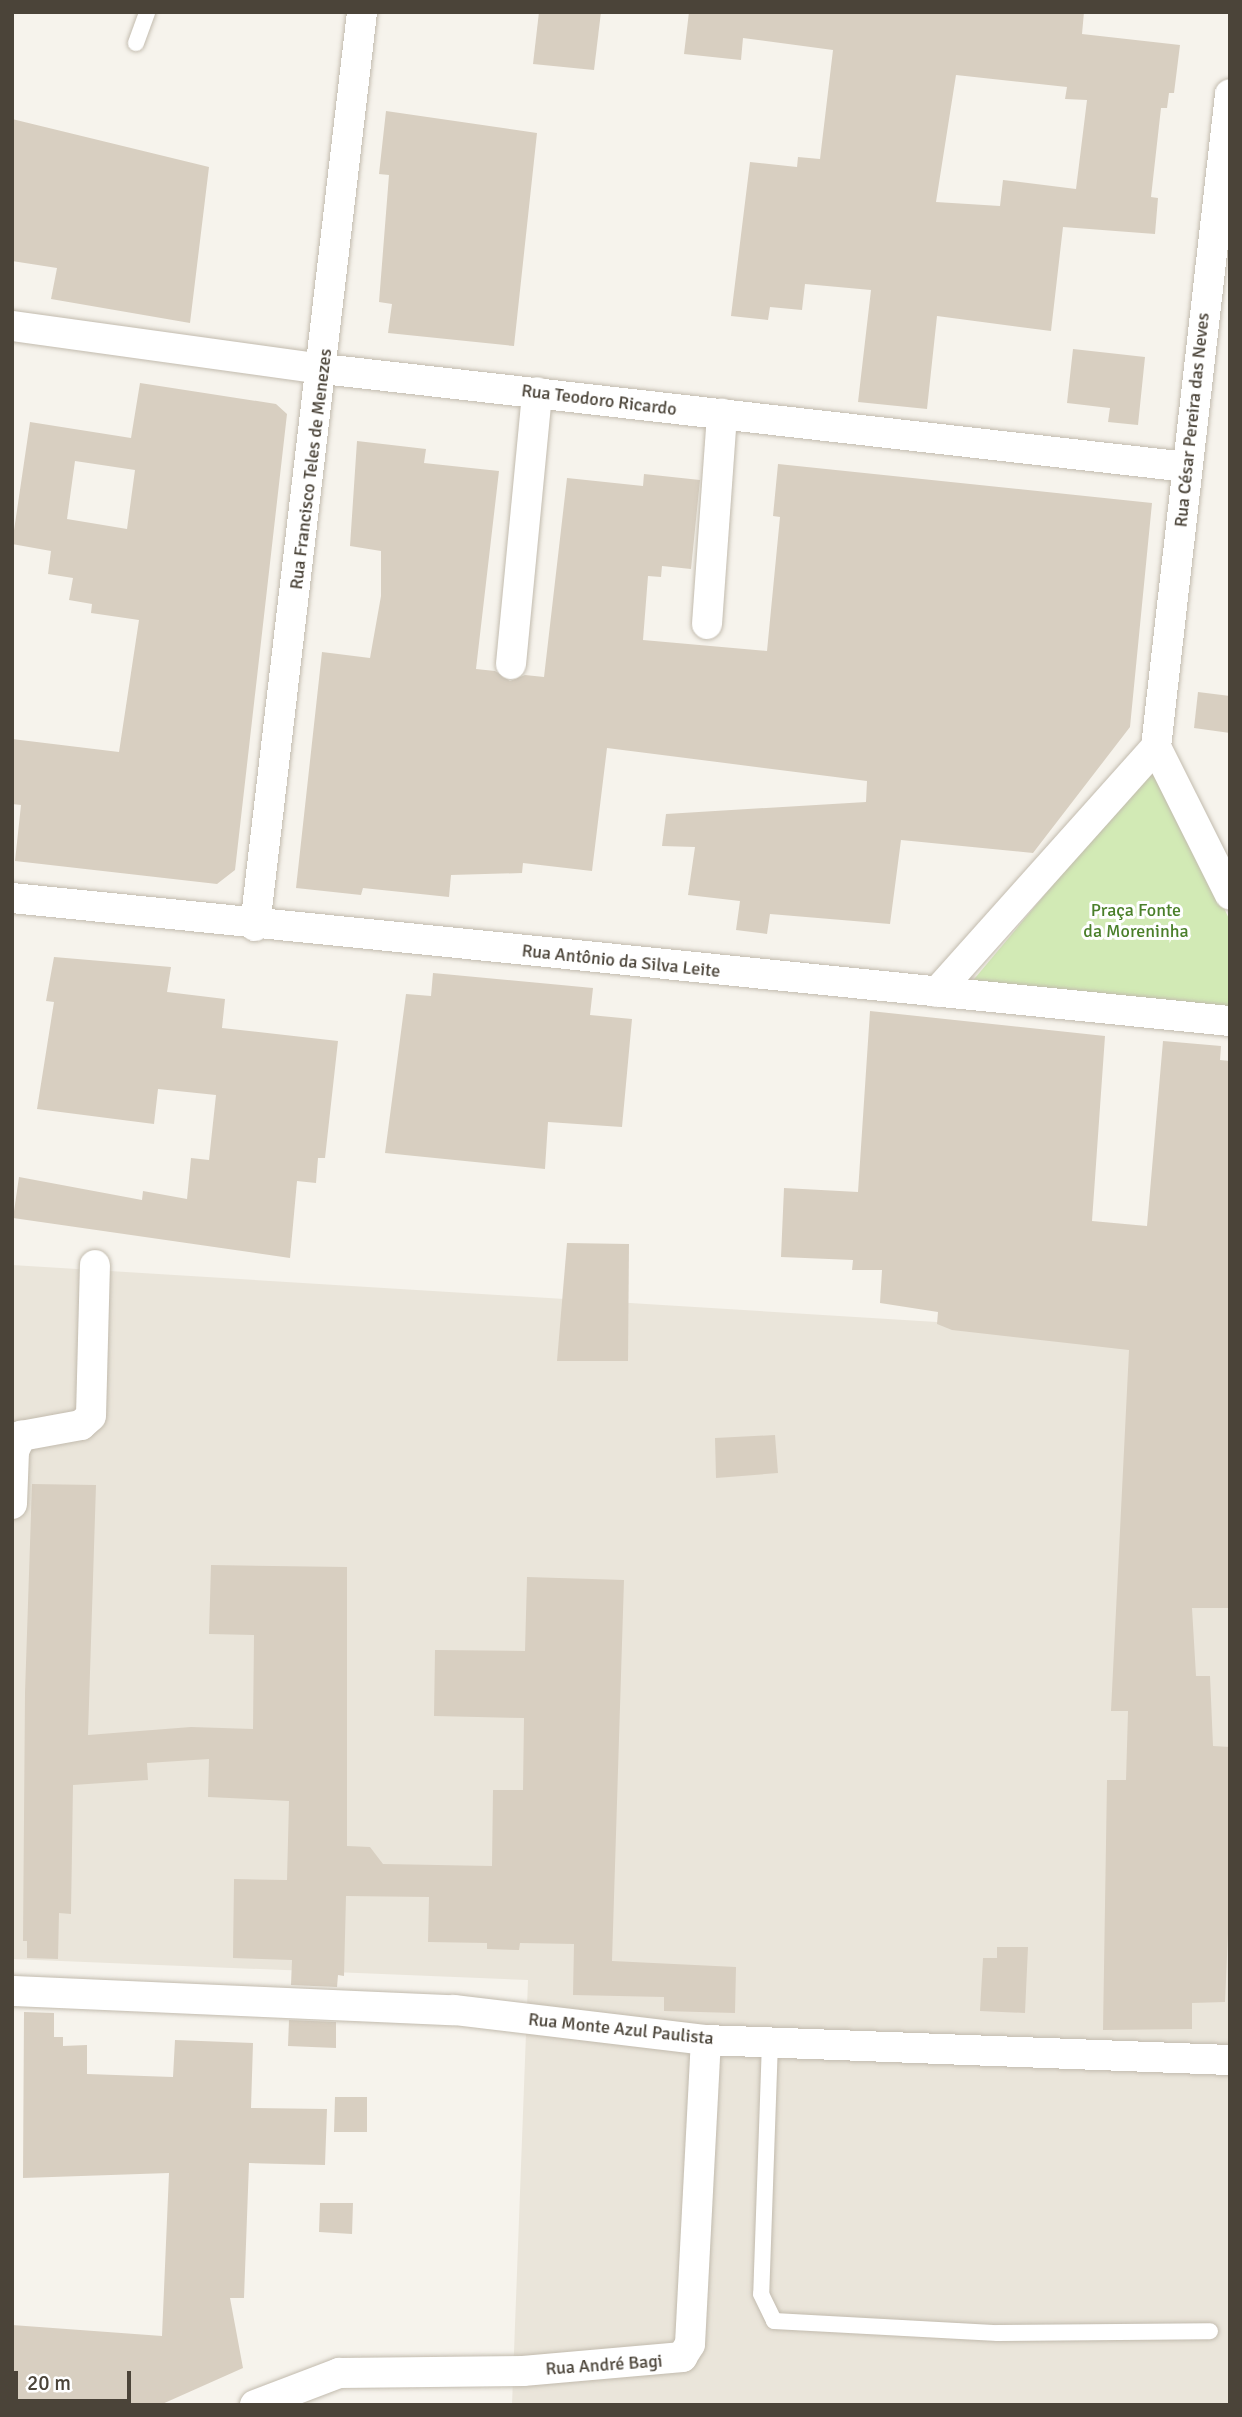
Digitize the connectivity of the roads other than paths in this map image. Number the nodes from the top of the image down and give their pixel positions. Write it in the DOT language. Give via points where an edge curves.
graph roads {
  1 [pos="147,12"];
  2 [pos="362,12"];
  3 [pos="136,43"];
  4 [pos="1230,94"];
  5 [pos="12,326"];
  6 [pos="323,369"];
  7 [pos="537,392"];
  8 [pos="722,414"];
  9 [pos="1187,467"];
  10 [pos="708,624"];
  11 [pos="511,664"];
  12 [pos="1156,747"];
  13 [pos="1230,895"];
  14 [pos="12,898"];
  15 [pos="255,926"];
  16 [pos="937,992"];
  17 [pos="1230,1021"];
  18 [pos="95,1265"];
  19 [pos="12,1504"];
  20 [pos="12,1991"];
  21 [pos="706,2040"];
  22 [pos="769,2042"];
  23 [pos="1230,2060"];
  24 [pos="1210,2331"];
  25 [pos="255,2405"];
  1 -- 3 [label="lane"];
  2 -- 6 [label="street, Rua Francisco Teles de Menezes"];
  4 -- 9 [label="street, Rua César Pereira das Neves"];
  5 -- 6 [label="street, Rua Teodoro Ricardo"];
  6 -- 7 [label="street, Rua Teodoro Ricardo"];
  6 -- 15 [label="street, Rua Francisco Teles de Menezes"];
  7 -- 8 [label="street, Rua Teodoro Ricardo"];
  7 -- 11 [label="street"];
  8 -- 9 [label="street, Rua Teodoro Ricardo"];
  8 -- 10 [label="street"];
  9 -- 12 [label="street, Rua César Pereira das Neves"];
  12 -- 13 [label="street"];
  12 -- 16 [label="street"];
  14 -- 15 [label="street, Rua Antônio da Silva Leite"];
  15 -- 16 [label="street, Rua Antônio da Silva Leite"];
  16 -- 17 [label="street, Rua Antônio da Silva Leite"];
  18 -- 19 [label="street" via="91,1416 81,1425 21,1436 14,1451"];
  20 -- 21 [label="street, Rua Monte Azul Paulista" via="427,2008"];
  21 -- 22 [label="street, Rua Monte Azul Paulista"];
  21 -- 25 [label="street, Rua André Bagi" via="690,2344 682,2357 523,2371 339,2373"];
  22 -- 23 [label="street, Rua Monte Azul Paulista"];
  22 -- 24 [label="lane" via="761,2294 774,2321 998,2333"];
}
